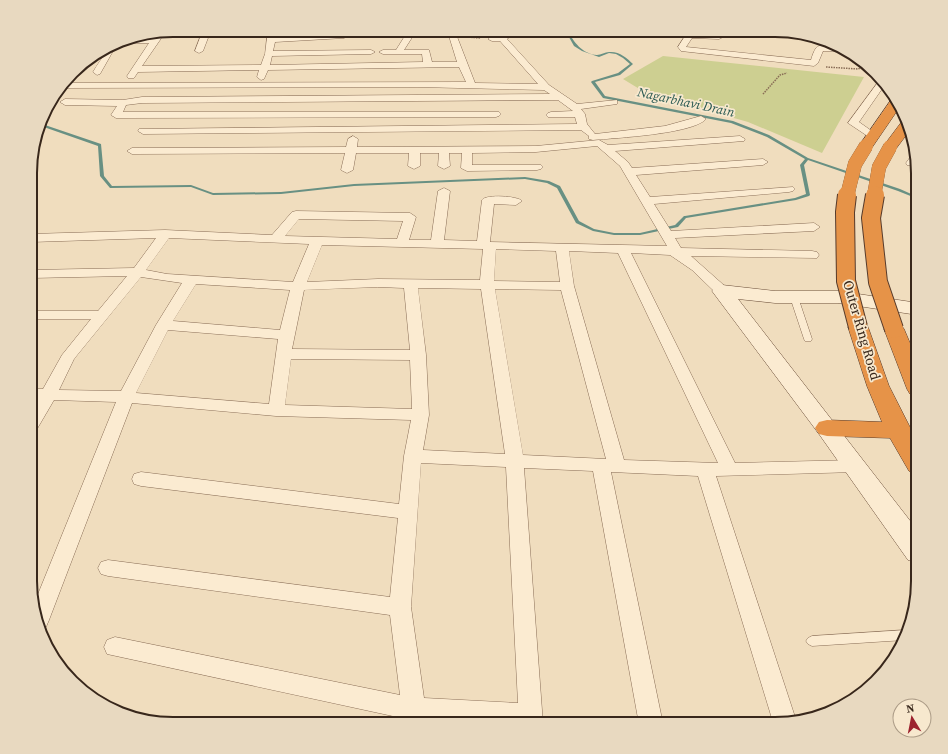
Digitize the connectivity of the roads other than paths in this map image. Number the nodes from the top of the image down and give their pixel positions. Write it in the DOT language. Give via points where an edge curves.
graph roads {
  1 [pos="204,37"];
  2 [pos="271,37"];
  3 [pos="326,37"];
  4 [pos="407,37"];
  5 [pos="450,37"];
  6 [pos="505,37"];
  7 [pos="689,37"];
  8 [pos="492,39"];
  9 [pos="502,39"];
  10 [pos="156,40"];
  11 [pos="270,40"];
  12 [pos="143,41"];
  13 [pos="834,50"];
  14 [pos="199,51"];
  15 [pos="371,52"];
  16 [pos="382,52"];
  17 [pos="398,52"];
  18 [pos="109,53"];
  19 [pos="269,54"];
  20 [pos="462,64"];
  21 [pos="428,65"];
  22 [pos="264,67"];
  23 [pos="97,72"];
  24 [pos="258,84"];
  25 [pos="470,84"];
  26 [pos="69,86"];
  27 [pos="880,86"];
  28 [pos="546,87"];
  29 [pos="559,97"];
  30 [pos="253,98"];
  31 [pos="363,99"];
  32 [pos="65,102"];
  33 [pos="123,102"];
  34 [pos="614,102"];
  35 [pos="894,106"];
  36 [pos="577,111"];
  37 [pos="247,114"];
  38 [pos="360,114"];
  39 [pos="496,114"];
  40 [pos="551,115"];
  41 [pos="701,119"];
  42 [pos="583,127"];
  43 [pos="904,129"];
  44 [pos="239,130"];
  45 [pos="355,130"];
  46 [pos="143,131"];
  47 [pos="740,139"];
  48 [pos="869,141"];
  49 [pos="600,142"];
  50 [pos="415,149"];
  51 [pos="444,149"];
  52 [pos="467,149"];
  53 [pos="233,150"];
  54 [pos="351,150"];
  55 [pos="132,151"];
  56 [pos="229,160"];
  57 [pos="763,162"];
  58 [pos="414,166"];
  59 [pos="444,166"];
  60 [pos="537,166"];
  61 [pos="347,170"];
  62 [pos="629,172"];
  63 [pos="789,189"];
  64 [pos="444,191"];
  65 [pos="516,200"];
  66 [pos="646,201"];
  67 [pos="814,227"];
  68 [pos="165,234"];
  69 [pos="666,234"];
  70 [pos="37,238"];
  71 [pos="276,239"];
  72 [pos="317,241"];
  73 [pos="402,243"];
  74 [pos="437,244"];
  75 [pos="487,245"];
  76 [pos="562,247"];
  77 [pos="623,249"];
  78 [pos="677,252"];
  79 [pos="812,256"];
  80 [pos="137,272"];
  81 [pos="37,274"];
  82 [pos="191,280"];
  83 [pos="411,283"];
  84 [pos="487,284"];
  85 [pos="298,286"];
  86 [pos="567,286"];
  87 [pos="722,291"];
  88 [pos="794,297"];
  89 [pos="911,308"];
  90 [pos="103,314"];
  91 [pos="37,315"];
  92 [pos="163,325"];
  93 [pos="286,335"];
  94 [pos="808,339"];
  95 [pos="283,354"];
  96 [pos="418,355"];
  97 [pos="911,372"];
  98 [pos="37,394"];
  99 [pos="49,394"];
  100 [pos="126,397"];
  101 [pos="276,410"];
  102 [pos="37,415"];
  103 [pos="421,415"];
  104 [pos="827,428"];
  105 [pos="898,430"];
  106 [pos="911,453"];
  107 [pos="413,456"];
  108 [pos="515,461"];
  109 [pos="609,466"];
  110 [pos="856,466"];
  111 [pos="705,470"];
  112 [pos="730,470"];
  113 [pos="141,479"];
  114 [pos="408,512"];
  115 [pos="911,542"];
  116 [pos="108,568"];
  117 [pos="400,607"];
  118 [pos="41,612"];
  119 [pos="900,635"];
  120 [pos="812,641"];
  121 [pos="115,647"];
  122 [pos="414,716"];
  123 [pos="453,717"];
  124 [pos="531,717"];
  125 [pos="650,717"];
  126 [pos="783,717"];
  1 -- 14 [label="street"];
  2 -- 11 [label="street"];
  3 -- 11 [label="street"];
  4 -- 17 [label="street"];
  5 -- 20 [label="street"];
  6 -- 9 [label="street"];
  7 -- 13 [label="street" via="682,47 684,49 814,63 820,48"];
  8 -- 9 [label="street"];
  9 -- 28 [label="street"];
  10 -- 12 [label="street"];
  10 -- 22 [label="street" via="133,73"];
  11 -- 19 [label="street"];
  15 -- 19 [label="street"];
  16 -- 17 [label="street"];
  17 -- 21 [label="street" via="427,50"];
  18 -- 23 [label="street"];
  19 -- 22 [label="street"];
  20 -- 21 [label="street"];
  20 -- 25 [label="street"];
  21 -- 22 [label="street"];
  22 -- 24 [label="street"];
  24 -- 25 [label="street"];
  24 -- 26 [label="street"];
  24 -- 30 [label="street"];
  25 -- 28 [label="street"];
  27 -- 48 [label="street" via="853,123"];
  28 -- 29 [label="street"];
  29 -- 31 [label="street"];
  29 -- 36 [label="street"];
  30 -- 31 [label="street"];
  30 -- 33 [label="street"];
  30 -- 37 [label="street"];
  31 -- 38 [label="street"];
  32 -- 33 [label="street"];
  33 -- 37 [label="street" via="116,115"];
  34 -- 36 [label="street"];
  35 -- 48 [label="highway, Outer Ring Road"];
  36 -- 40 [label="street"];
  36 -- 42 [label="street"];
  37 -- 38 [label="street"];
  37 -- 44 [label="street"];
  38 -- 39 [label="street"];
  38 -- 45 [label="street"];
  41 -- 49 [label="street" via="694,123"];
  42 -- 45 [label="street"];
  42 -- 49 [label="street"];
  43 -- 97 [label="highway, Outer Ring Road, bridge" via="879,167 871,218 878,282"];
  44 -- 45 [label="street"];
  44 -- 46 [label="street"];
  44 -- 53 [label="street"];
  45 -- 54 [label="street"];
  47 -- 49 [label="street"];
  48 -- 105 [label="highway, Outer Ring Road, bridge" via="855,164 849,184 845,212 846,281 878,386"];
  49 -- 52 [label="street" via="536,149"];
  49 -- 62 [label="street"];
  50 -- 51 [label="street"];
  50 -- 54 [label="street"];
  50 -- 58 [label="street"];
  51 -- 52 [label="street"];
  51 -- 59 [label="street"];
  52 -- 60 [label="street" via="467,168"];
  53 -- 54 [label="street"];
  53 -- 55 [label="street"];
  53 -- 56 [label="street"];
  54 -- 61 [label="street"];
  57 -- 62 [label="street"];
  62 -- 66 [label="street"];
  63 -- 66 [label="street"];
  64 -- 74 [label="street"];
  65 -- 75 [label="street" via="488,200"];
  66 -- 69 [label="street"];
  67 -- 69 [label="street"];
  68 -- 70 [label="street"];
  68 -- 71 [label="street"];
  68 -- 80 [label="street"];
  69 -- 78 [label="street"];
  71 -- 72 [label="street"];
  71 -- 73 [label="street" via="296,215 411,211"];
  72 -- 73 [label="street"];
  72 -- 85 [label="street"];
  73 -- 74 [label="street"];
  74 -- 75 [label="street"];
  75 -- 76 [label="street"];
  75 -- 84 [label="street"];
  76 -- 77 [label="street"];
  76 -- 86 [label="street"];
  77 -- 78 [label="street"];
  77 -- 112 [label="street"];
  78 -- 79 [label="street"];
  78 -- 87 [label="street"];
  80 -- 81 [label="street"];
  80 -- 82 [label="street"];
  80 -- 90 [label="street"];
  82 -- 85 [label="street"];
  82 -- 92 [label="street"];
  83 -- 84 [label="street"];
  83 -- 85 [label="street"];
  83 -- 96 [label="street"];
  84 -- 86 [label="street"];
  84 -- 108 [label="street"];
  85 -- 93 [label="street"];
  86 -- 109 [label="street"];
  87 -- 88 [label="street" via="765,297"];
  87 -- 104 [label="street"];
  88 -- 89 [label="street" via="838,297"];
  88 -- 94 [label="lane"];
  90 -- 91 [label="street"];
  90 -- 99 [label="street" via="67,358"];
  92 -- 93 [label="street"];
  92 -- 100 [label="street"];
  93 -- 95 [label="street"];
  95 -- 96 [label="street"];
  95 -- 101 [label="street"];
  96 -- 103 [label="street"];
  98 -- 99 [label="street"];
  99 -- 100 [label="street"];
  99 -- 102 [label="street"];
  100 -- 101 [label="street"];
  100 -- 118 [label="street"];
  101 -- 103 [label="street"];
  103 -- 107 [label="street"];
  104 -- 105 [label="highway"];
  104 -- 110 [label="street"];
  105 -- 106 [label="highway, Outer Ring Road"];
  107 -- 108 [label="street"];
  107 -- 114 [label="street"];
  108 -- 109 [label="street"];
  108 -- 124 [label="street"];
  109 -- 111 [label="street"];
  109 -- 125 [label="street"];
  110 -- 112 [label="street"];
  110 -- 115 [label="street"];
  111 -- 112 [label="street"];
  111 -- 126 [label="street"];
  113 -- 114 [label="street"];
  114 -- 117 [label="street"];
  116 -- 117 [label="street"];
  117 -- 122 [label="street"];
  119 -- 120 [label="lane"];
  121 -- 122 [label="street"];
  122 -- 123 [label="street"];
}
